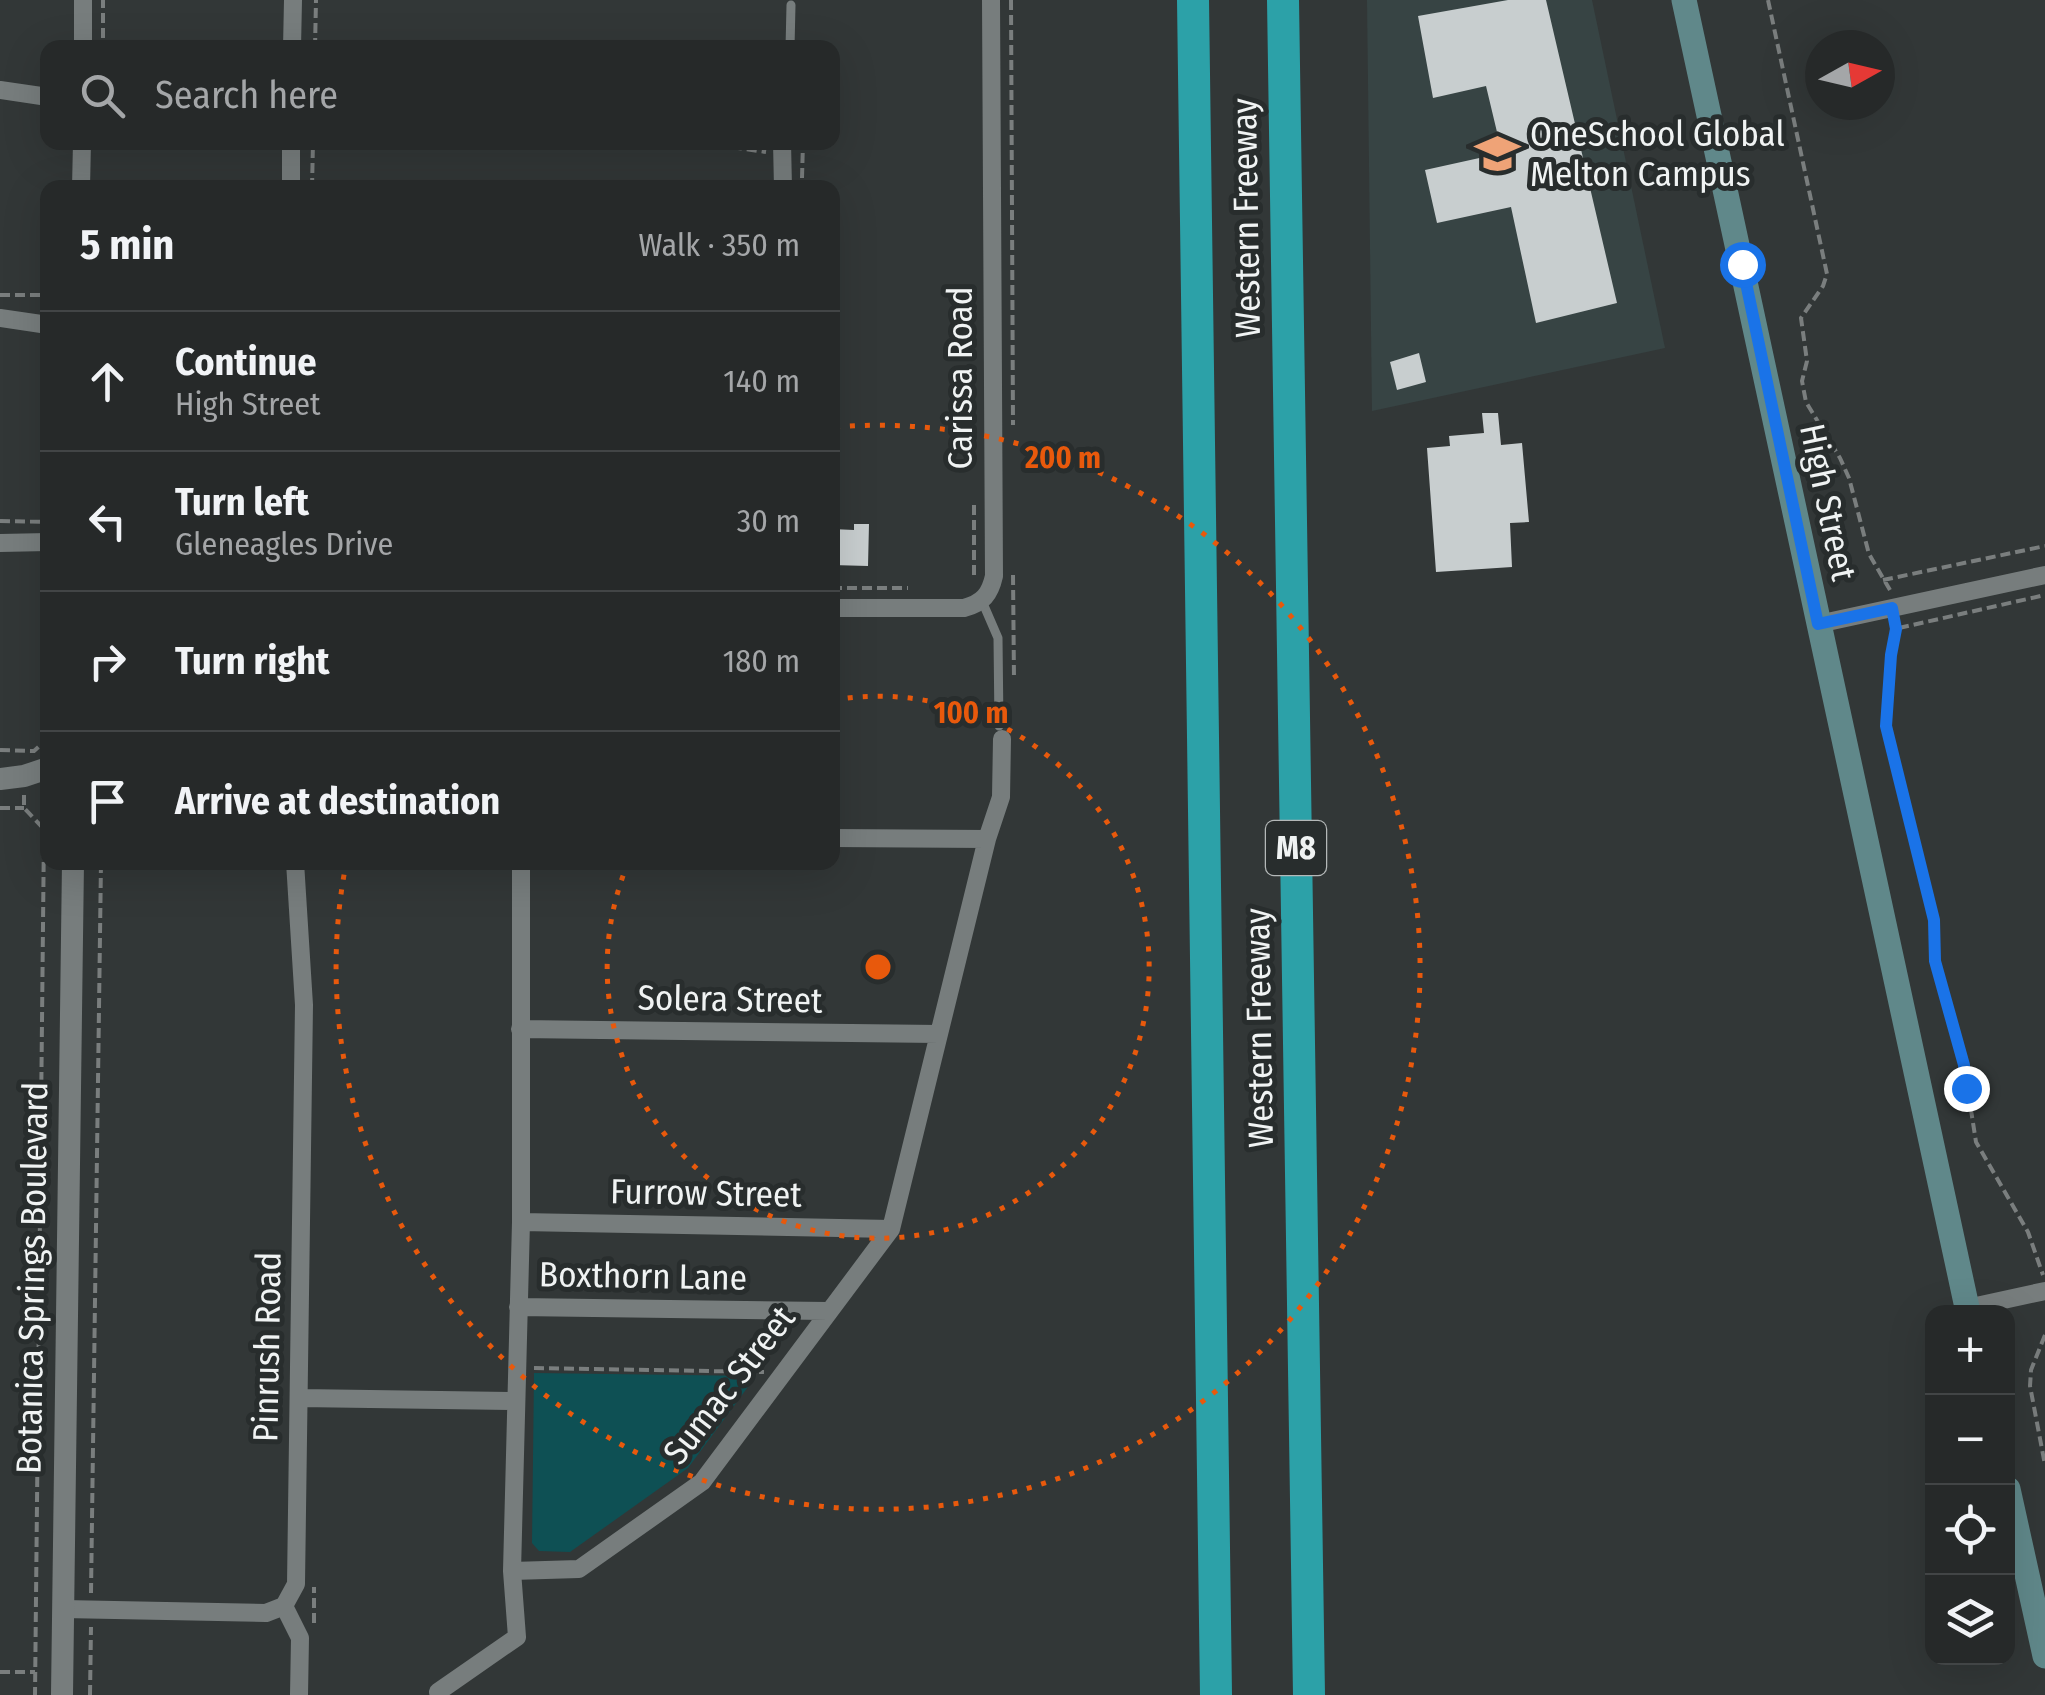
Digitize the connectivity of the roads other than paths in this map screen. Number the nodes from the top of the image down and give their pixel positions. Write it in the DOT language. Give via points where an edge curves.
graph roads {
  1 [pos="83,0"];
  2 [pos="293,0"];
  3 [pos="991,0"];
  4 [pos="1193,0"];
  5 [pos="1283,0"];
  6 [pos="1684,0"];
  7 [pos="791,5"];
  8 [pos="83,40"];
  9 [pos="292,40"];
  10 [pos="790,40"];
  11 [pos="0,90"];
  12 [pos="40,96"];
  13 [pos="82,150"];
  14 [pos="291,150"];
  15 [pos="783,150"];
  16 [pos="81,180"];
  17 [pos="290,180"];
  18 [pos="783,180"];
  19 [pos="0,318"];
  20 [pos="40,323"];
  21 [pos="40,542"];
  22 [pos="0,543"];
  23 [pos="2045,574"];
  24 [pos="982,601"];
  25 [pos="840,608"];
  26 [pos="1818,624"];
  27 [pos="1001,732"];
  28 [pos="40,770"];
  29 [pos="6,779"];
  30 [pos="40,788"];
  31 [pos="840,838"];
  32 [pos="987,840"];
  33 [pos="73,870"];
  34 [pos="296,870"];
  35 [pos="521,870"];
  36 [pos="520,1029"];
  37 [pos="939,1034"];
  38 [pos="521,1222"];
  39 [pos="891,1229"];
  40 [pos="2045,1291"];
  41 [pos="1967,1305"];
  42 [pos="1988,1305"];
  43 [pos="518,1307"];
  44 [pos="828,1310"];
  45 [pos="300,1398"];
  46 [pos="514,1400"];
  47 [pos="2015,1521"];
  48 [pos="512,1571"];
  49 [pos="284,1606"];
  50 [pos="63,1609"];
  51 [pos="2045,1656"];
  52 [pos="438,1692"];
  53 [pos="62,1695"];
  54 [pos="299,1695"];
  55 [pos="1216,1695"];
  56 [pos="1309,1695"];
  1 -- 8 [label="street"];
  2 -- 9 [label="street"];
  3 -- 24 [label="street, Carissa Road" via="994,576"];
  4 -- 55 [label="highway, Western Freeway"];
  5 -- 56 [label="highway, Western Freeway / M8"];
  6 -- 26 [label="main road, High Street"];
  7 -- 10 [label="lane"];
  11 -- 12 [label="street"];
  13 -- 16 [label="street"];
  14 -- 17 [label="street"];
  15 -- 18 [label="street"];
  19 -- 20 [label="street"];
  21 -- 22 [label="street"];
  23 -- 26 [label="street"];
  24 -- 25 [label="street" via="964,608"];
  24 -- 27 [label="lane" via="998,638"];
  26 -- 41 [label="main road, High Street"];
  27 -- 32 [label="street, Sumac Street" via="1001,797"];
  28 -- 29 [label="street"];
  29 -- 30 [label="street"];
  31 -- 32 [label="street"];
  32 -- 37 [label="street, Sumac Street"];
  33 -- 50 [label="street, Botanica Springs Boulevard"];
  34 -- 45 [label="street, Pinrush Road" via="304,1005"];
  35 -- 36 [label="street"];
  36 -- 37 [label="street, Solera Street"];
  36 -- 38 [label="street"];
  37 -- 39 [label="street, Sumac Street"];
  38 -- 39 [label="street, Furrow Street"];
  38 -- 43 [label="street"];
  39 -- 44 [label="street, Sumac Street"];
  40 -- 42 [label="street"];
  43 -- 44 [label="street, Boxthorn Lane"];
  43 -- 46 [label="street"];
  44 -- 48 [label="street, Sumac Street" via="702,1482 579,1569"];
  45 -- 46 [label="street"];
  45 -- 49 [label="street, Pinrush Road" via="296,1584"];
  46 -- 48 [label="street"];
  47 -- 51 [label="main road"];
  48 -- 52 [label="street" via="516,1637"];
  49 -- 50 [label="street" via="266,1613"];
  49 -- 54 [label="street" via="300,1638"];
  50 -- 53 [label="street, Botanica Springs Boulevard"];
}
